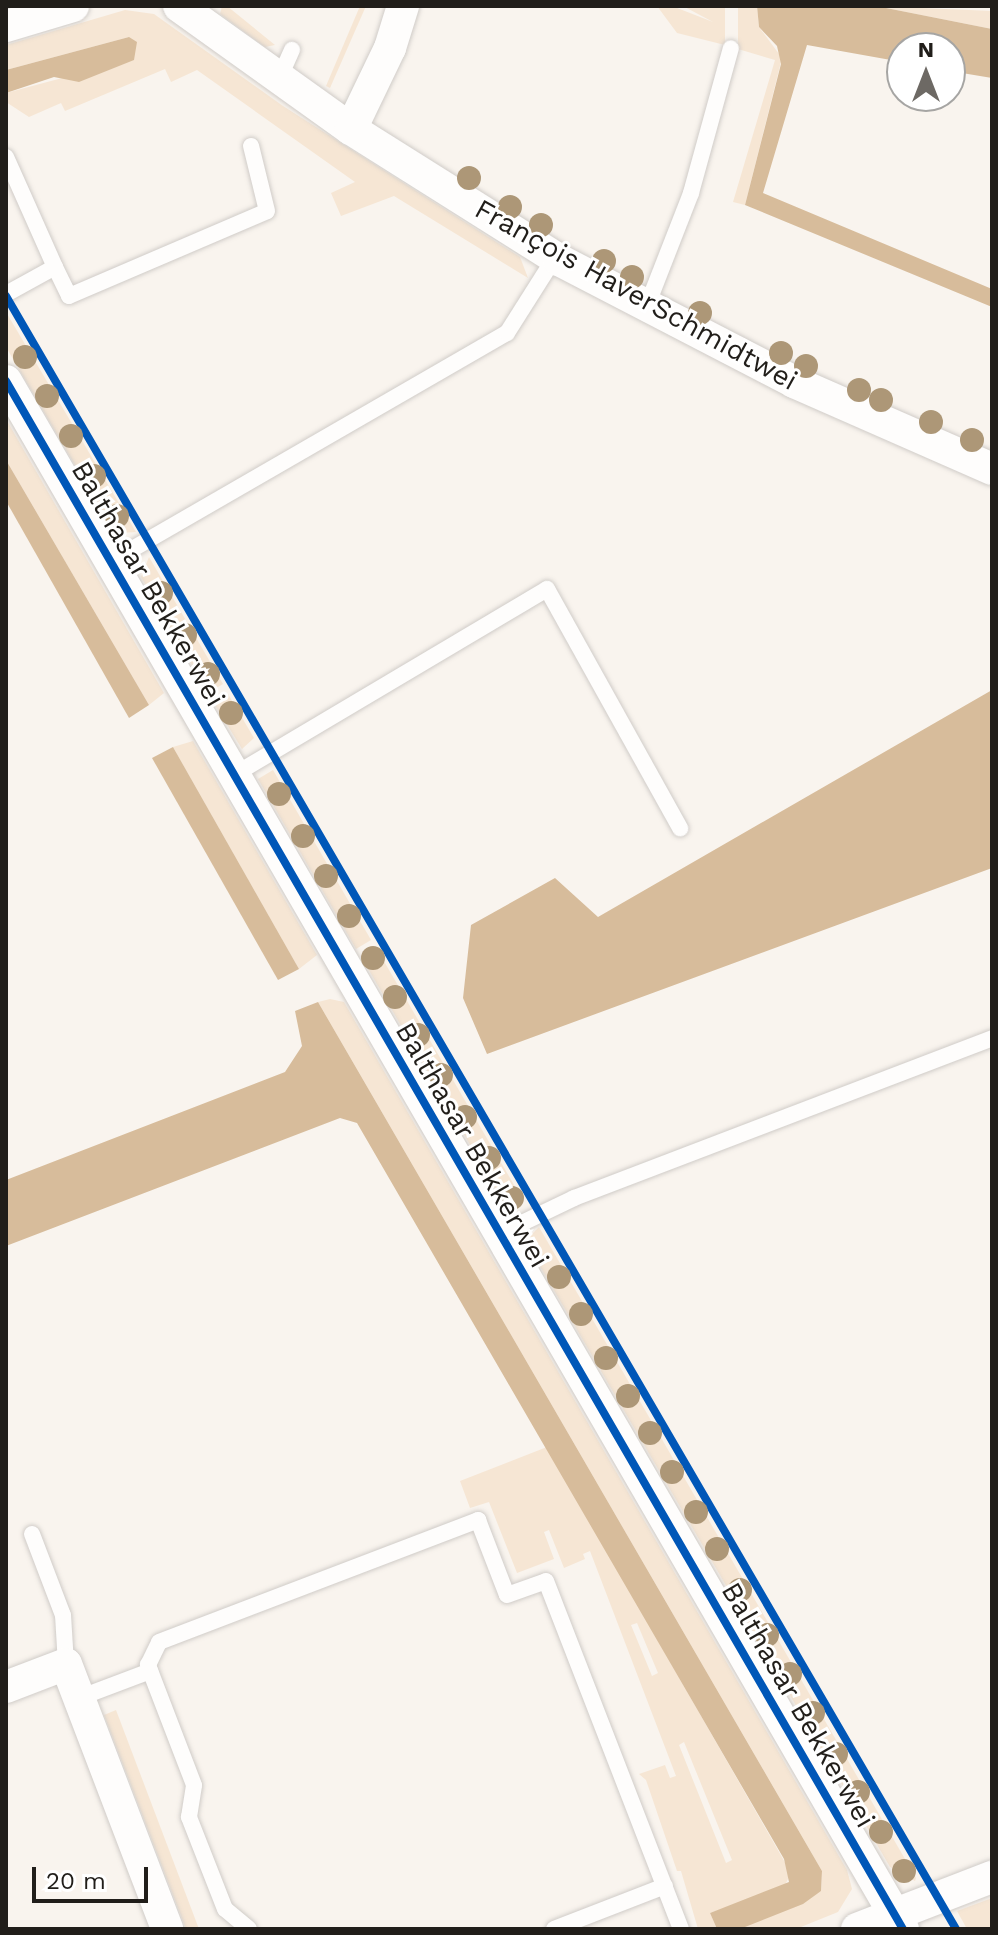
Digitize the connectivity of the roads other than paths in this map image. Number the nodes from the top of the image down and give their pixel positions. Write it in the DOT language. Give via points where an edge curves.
graph roads {
  1 [pos="73,6"];
  2 [pos="403,6"];
  3 [pos="195,11"];
  4 [pos="6,26"];
  5 [pos="731,48"];
  6 [pos="292,50"];
  7 [pos="279,79"];
  8 [pos="351,129"];
  9 [pos="251,146"];
  10 [pos="6,157"];
  11 [pos="555,257"];
  12 [pos="55,267"];
  13 [pos="6,294"];
  14 [pos="647,306"];
  15 [pos="6,381"];
  16 [pos="992,469"];
  17 [pos="110,562"];
  18 [pos="232,776"];
  19 [pos="680,828"];
  20 [pos="992,1038"];
  21 [pos="499,1234"];
  22 [pos="32,1534"];
  23 [pos="66,1664"];
  24 [pos="150,1671"];
  25 [pos="6,1687"];
  26 [pos="79,1698"];
  27 [pos="992,1877"];
  28 [pos="665,1886"];
  29 [pos="899,1922"];
  30 [pos="167,1929"];
  31 [pos="249,1929"];
  32 [pos="554,1929"];
  33 [pos="681,1929"];
  34 [pos="857,1929"];
  1 -- 4 [label="street"];
  2 -- 8 [label="street" via="390,48"];
  3 -- 7 [label="street, François HaverSchmidtwei"];
  5 -- 14 [label="lane" via="691,193"];
  6 -- 7 [label="lane"];
  7 -- 8 [label="street, François HaverSchmidtwei"];
  8 -- 11 [label="street, François HaverSchmidtwei"];
  9 -- 12 [label="lane" via="267,211 69,296"];
  10 -- 12 [label="lane"];
  11 -- 14 [label="street, François HaverSchmidtwei"];
  11 -- 17 [label="lane" via="507,333"];
  12 -- 13 [label="lane"];
  14 -- 16 [label="street, François HaverSchmidtwei" via="826,397"];
  15 -- 17 [label="street, Balthasar Bekkerwei"];
  17 -- 18 [label="street, Balthasar Bekkerwei"];
  18 -- 19 [label="lane" via="547,589"];
  18 -- 21 [label="street, Balthasar Bekkerwei"];
  20 -- 21 [label="lane, Balthasar Bekkerwei" via="574,1198"];
  21 -- 29 [label="street, Balthasar Bekkerwei"];
  22 -- 23 [label="lane" via="63,1615"];
  23 -- 25 [label="street"];
  23 -- 26 [label="street"];
  24 -- 26 [label="lane"];
  24 -- 28 [label="lane" via="159,1642 478,1520 507,1595 546,1581"];
  24 -- 31 [label="lane" via="194,1785 189,1817 225,1909"];
  26 -- 30 [label="street"];
  27 -- 29 [label="street"];
  28 -- 32 [label="lane"];
  28 -- 33 [label="lane"];
  29 -- 34 [label="street"];
}
